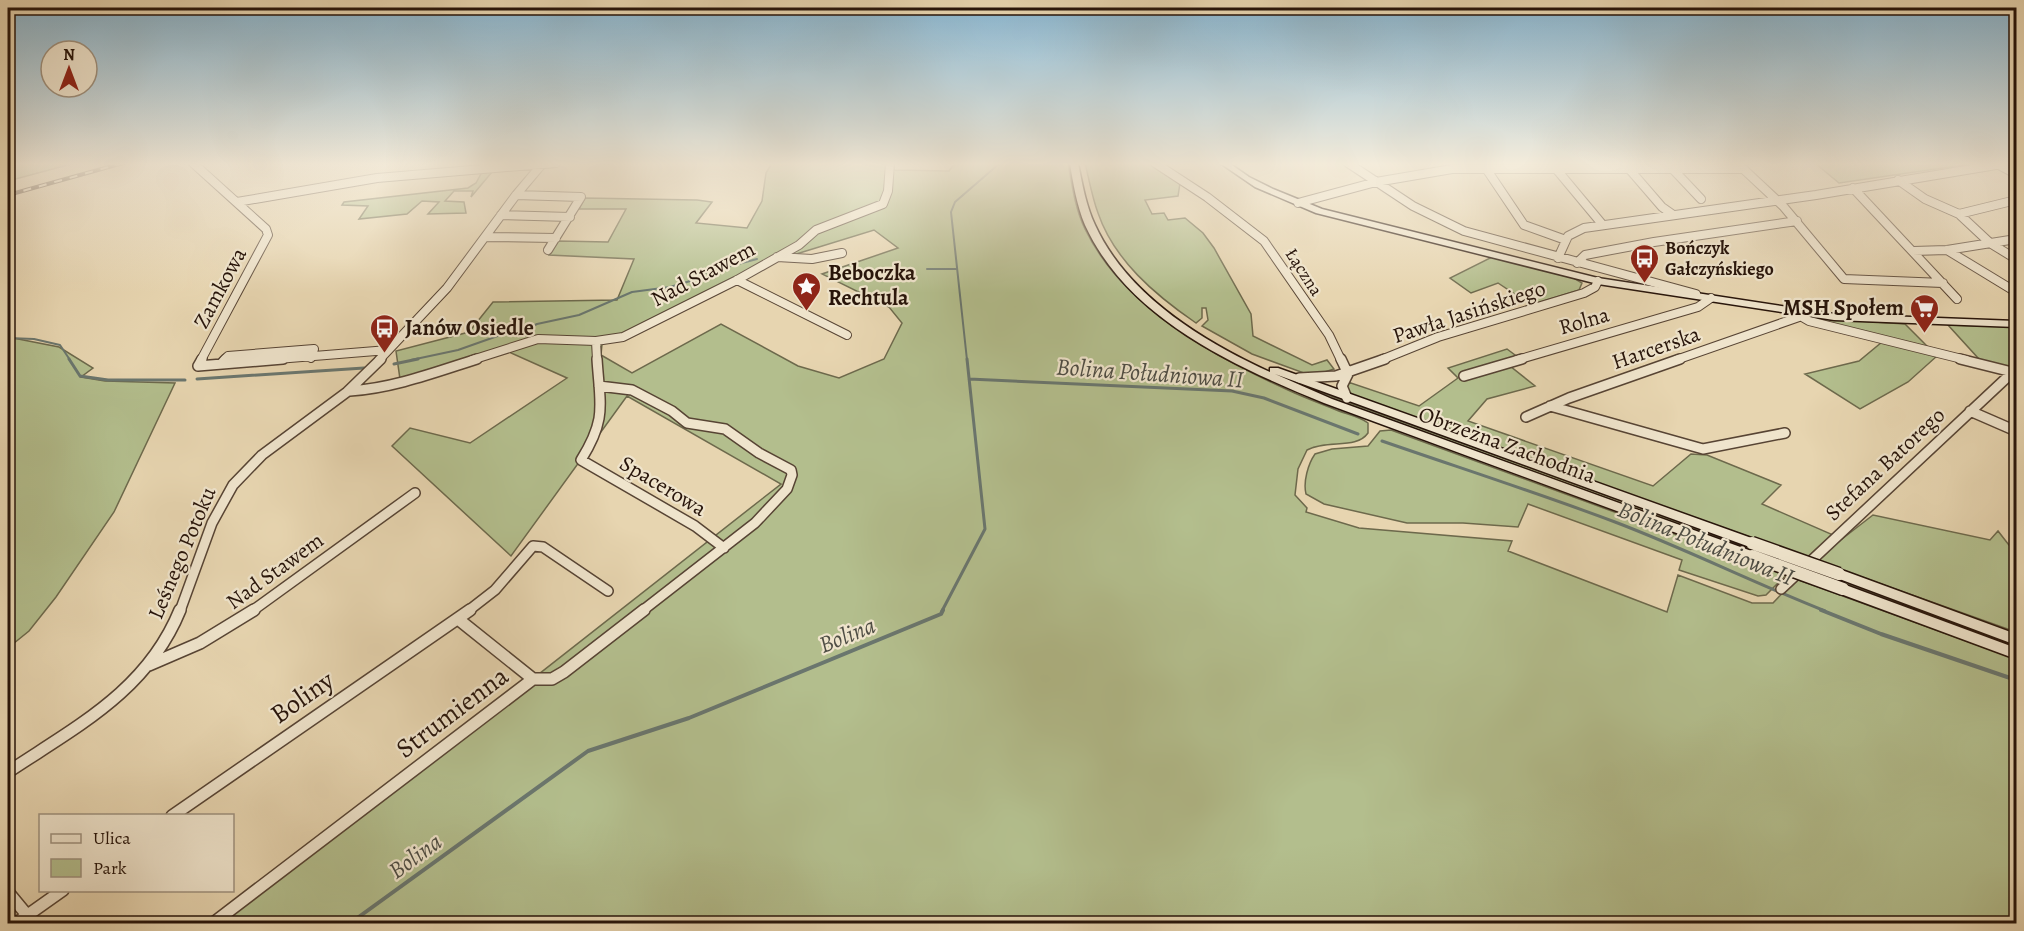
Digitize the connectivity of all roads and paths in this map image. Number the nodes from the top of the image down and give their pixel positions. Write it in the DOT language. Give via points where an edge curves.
graph roads {
  1 [pos="242,206"];
  2 [pos="507,206"];
  3 [pos="576,206"];
  4 [pos="876,206"];
  5 [pos="1085,206"];
  6 [pos="1219,206"];
  7 [pos="1310,206"];
  8 [pos="1414,206"];
  9 [pos="1512,206"];
  10 [pos="1587,206"];
  11 [pos="1662,206"];
  12 [pos="1729,206"];
  13 [pos="1783,206"];
  14 [pos="1871,206"];
  15 [pos="1942,206"];
  16 [pos="1990,206"];
  17 [pos="1672,214"];
  18 [pos="1959,214"];
  19 [pos="501,215"];
  20 [pos="570,217"];
  21 [pos="1797,221"];
  22 [pos="1602,224"];
  23 [pos="485,237"];
  24 [pos="556,238"];
  25 [pos="1563,239"];
  26 [pos="2016,239"];
  27 [pos="1990,243"];
  28 [pos="548,250"];
  29 [pos="1913,250"];
  30 [pos="1947,250"];
  31 [pos="842,253"];
  32 [pos="777,257"];
  33 [pos="1558,258"];
  34 [pos="2016,259"];
  35 [pos="1577,263"];
  36 [pos="737,280"];
  37 [pos="1598,281"];
  38 [pos="1630,281"];
  39 [pos="1943,283"];
  40 [pos="2016,292"];
  41 [pos="1709,297"];
  42 [pos="1957,299"];
  43 [pos="1797,314"];
  44 [pos="2016,324"];
  45 [pos="847,335"];
  46 [pos="597,341"];
  47 [pos="388,350"];
  48 [pos="1225,352"];
  49 [pos="2015,371"];
  50 [pos="1348,374"];
  51 [pos="1464,376"];
  52 [pos="1293,377"];
  53 [pos="599,386"];
  54 [pos="350,391"];
  55 [pos="1347,398"];
  56 [pos="1550,406"];
  57 [pos="1970,411"];
  58 [pos="1526,417"];
  59 [pos="2016,431"];
  60 [pos="1785,433"];
  61 [pos="415,493"];
  62 [pos="724,548"];
  63 [pos="1752,549"];
  64 [pos="1781,589"];
  65 [pos="608,591"];
  66 [pos="458,619"];
  67 [pos="2016,640"];
  68 [pos="2016,654"];
  69 [pos="149,665"];
  70 [pos="533,679"];
  71 [pos="8,772"];
  72 [pos="175,814"];
  73 [pos="8,892"];
  74 [pos="62,892"];
  75 [pos="27,915"];
  76 [pos="15,924"];
  77 [pos="212,924"];
  1 -- 47 [label="street, Zamkowa" via="268,235 198,366"];
  2 -- 19 [label="street, Leśnego Potoku"];
  3 -- 20 [label="street"];
  4 -- 32 [label="street, Nad Stawem" via="816,230"];
  5 -- 48 [label="street, Obrzeżna Zachodnia" via="1090,225 1113,263 1137,289 1168,315"];
  6 -- 50 [label="street, Łączna" via="1264,241 1329,335"];
  7 -- 37 [label="street"];
  8 -- 33 [label="street" via="1453,227"];
  9 -- 25 [label="street" via="1524,225"];
  10 -- 22 [label="street"];
  11 -- 17 [label="street"];
  12 -- 17 [label="street"];
  13 -- 21 [label="street"];
  14 -- 29 [label="street"];
  15 -- 18 [label="street"];
  16 -- 18 [label="street"];
  17 -- 22 [label="street"];
  18 -- 27 [label="street"];
  19 -- 20 [label="street"];
  19 -- 23 [label="street, Leśnego Potoku"];
  20 -- 24 [label="street"];
  21 -- 35 [label="street" via="1585,255"];
  21 -- 39 [label="street" via="1844,279"];
  22 -- 25 [label="street" via="1576,230"];
  23 -- 24 [label="street"];
  23 -- 47 [label="street, Leśnego Potoku" via="447,288"];
  24 -- 28 [label="street"];
  25 -- 33 [label="street"];
  26 -- 27 [label="street"];
  27 -- 30 [label="street"];
  27 -- 34 [label="street"];
  29 -- 30 [label="street"];
  29 -- 39 [label="street"];
  30 -- 40 [label="street"];
  31 -- 32 [label="street" via="812,260"];
  32 -- 36 [label="street, Nad Stawem"];
  33 -- 35 [label="street"];
  35 -- 38 [label="street"];
  36 -- 45 [label="street"];
  36 -- 46 [label="street, Nad Stawem" via="623,337"];
  37 -- 38 [label="street"];
  37 -- 50 [label="street, Pawła Jasińskiego" via="1584,293 1435,338"];
  38 -- 41 [label="street"];
  39 -- 42 [label="street"];
  41 -- 43 [label="street"];
  41 -- 51 [label="street, Rolna" via="1708,302 1698,307"];
  43 -- 44 [label="street"];
  43 -- 49 [label="street"];
  43 -- 56 [label="street, Harcerska"];
  46 -- 53 [label="street"];
  46 -- 54 [label="street, Nad Stawem" via="538,339 418,378"];
  47 -- 54 [label="street, Leśnego Potoku"];
  48 -- 52 [label="street, Obrzeżna Zachodnia"];
  48 -- 63 [label="street, Obrzeżna Zachodnia" via="1262,373 1328,401"];
  49 -- 57 [label="street, Stefana Batorego"];
  50 -- 52 [label="street, Pawła Jasińskiego"];
  50 -- 55 [label="street" via="1341,382"];
  52 -- 55 [label="street, Obrzeżna Zachodnia"];
  53 -- 62 [label="street, Spacerowa" via="601,418 582,460 695,526"];
  53 -- 62 [label="street, Strumienna" via="632,390 687,423 725,429 791,470 787,489"];
  54 -- 69 [label="street, Leśnego Potoku" via="261,456 232,485 166,640"];
  55 -- 63 [label="street, Obrzeżna Zachodnia"];
  56 -- 58 [label="street, Harcerska"];
  56 -- 60 [label="street" via="1702,449"];
  57 -- 59 [label="street"];
  57 -- 64 [label="street, Stefana Batorego"];
  61 -- 69 [label="street, Nad Stawem" via="221,633"];
  62 -- 70 [label="street, Strumienna" via="564,672 552,679"];
  63 -- 67 [label="street, Obrzeżna Zachodnia, bridge" via="1839,574"];
  63 -- 68 [label="street, Obrzeżna Zachodnia, bridge" via="1843,589"];
  65 -- 66 [label="street, Boliny" via="543,547 533,546 495,590"];
  66 -- 70 [label="street"];
  66 -- 72 [label="street, Boliny"];
  69 -- 71 [label="street, Leśnego Potoku" via="115,699"];
  70 -- 77 [label="street, Strumienna"];
  73 -- 75 [label="street"];
  74 -- 75 [label="street"];
  75 -- 76 [label="street"];
}
